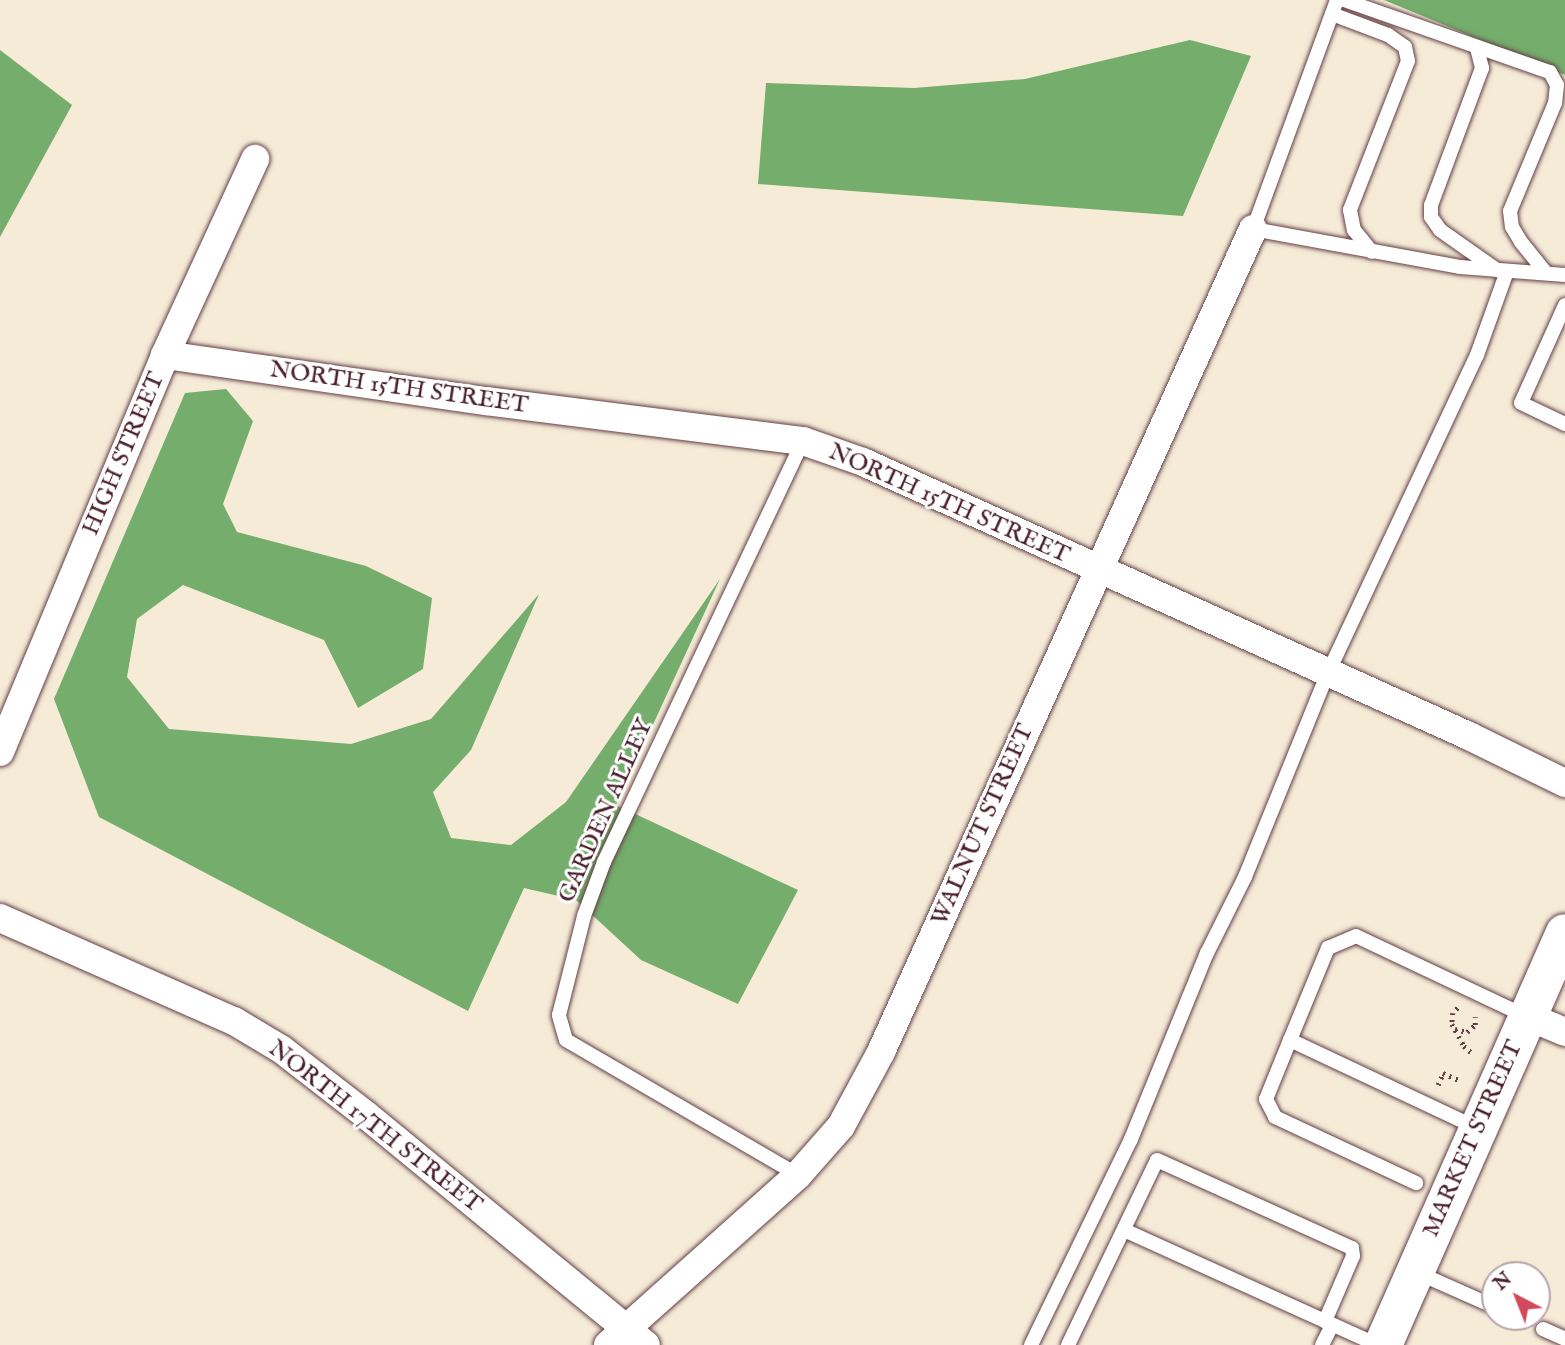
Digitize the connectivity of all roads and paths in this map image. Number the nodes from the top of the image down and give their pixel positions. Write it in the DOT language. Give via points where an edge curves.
graph roads {
  1 [pos="1344,0"];
  2 [pos="1334,7"];
  3 [pos="1477,48"];
  4 [pos="255,159"];
  5 [pos="1253,229"];
  6 [pos="1372,252"];
  7 [pos="1503,271"];
  8 [pos="1546,273"];
  9 [pos="1565,275"];
  10 [pos="1565,305"];
  11 [pos="165,355"];
  12 [pos="1565,424"];
  13 [pos="803,441"];
  14 [pos="1097,570"];
  15 [pos="1328,673"];
  16 [pos="0,752"];
  17 [pos="1565,783"];
  18 [pos="0,918"];
  19 [pos="1565,933"];
  20 [pos="1527,1017"];
  21 [pos="1455,1029"];
  22 [pos="1565,1032"];
  23 [pos="1290,1040"];
  24 [pos="1473,1054"];
  25 [pos="1461,1081"];
  26 [pos="1433,1096"];
  27 [pos="1477,1128"];
  28 [pos="798,1175"];
  29 [pos="1416,1184"];
  30 [pos="1124,1230"];
  31 [pos="1415,1271"];
  32 [pos="1481,1301"];
  33 [pos="1328,1323"];
  34 [pos="1547,1331"];
  35 [pos="1565,1339"];
  36 [pos="626,1340"];
  37 [pos="1031,1345"];
  38 [pos="1068,1345"];
  39 [pos="1322,1345"];
  40 [pos="1377,1345"];
  41 [pos="1382,1345"];
  1 -- 3 [label="lane"];
  2 -- 5 [label="lane"];
  2 -- 6 [label="lane" via="1405,47 1408,61 1350,210 1354,230"];
  3 -- 7 [label="lane" via="1482,68 1431,217 1440,230"];
  3 -- 8 [label="lane" via="1550,72 1557,85 1555,103 1510,211 1521,243"];
  4 -- 11 [label="street, HIGH STREET"];
  5 -- 6 [label="lane"];
  5 -- 14 [label="street, WALNUT STREET"];
  6 -- 7 [label="lane"];
  7 -- 8 [label="lane"];
  7 -- 15 [label="lane" via="1477,355"];
  8 -- 9 [label="lane"];
  10 -- 12 [label="lane" via="1521,403"];
  11 -- 13 [label="street, NORTH 15TH STREET"];
  11 -- 16 [label="street, HIGH STREET"];
  13 -- 14 [label="street, NORTH 15TH STREET" via="863,462"];
  13 -- 28 [label="lane, GARDEN ALLEY" via="604,862 584,916 559,1015 566,1040"];
  14 -- 15 [label="street, NORTH 15TH STREET"];
  14 -- 28 [label="street, WALNUT STREET" via="881,1052 841,1126"];
  15 -- 17 [label="street, NORTH 15TH STREET"];
  15 -- 37 [label="lane" via="1130,1139"];
  18 -- 36 [label="street, NORTH 17TH STREET" via="234,1021 281,1049 366,1115"];
  19 -- 20 [label="main road, MARKET STREET"];
  20 -- 22 [label="street"];
  20 -- 23 [label="lane" via="1356,936 1328,948"];
  20 -- 27 [label="main road, MARKET STREET"];
  21 -- 21 [label="path" via="1453,1013 1469,1008 1476,1019 1472,1029 1463,1033"];
  21 -- 24 [label="path"];
  23 -- 27 [label="lane"];
  23 -- 29 [label="lane" via="1266,1098 1275,1117"];
  25 -- 26 [label="path" via="1443,1073"];
  27 -- 31 [label="main road, MARKET STREET"];
  28 -- 36 [label="street, WALNUT STREET"];
  30 -- 33 [label="lane"];
  30 -- 33 [label="lane" via="1157,1160 1345,1244 1352,1248 1353,1256"];
  30 -- 38 [label="lane"];
  31 -- 32 [label="lane"];
  31 -- 41 [label="main road, MARKET STREET"];
  33 -- 39 [label="lane"];
  33 -- 40 [label="lane"];
  34 -- 35 [label="lane"];
}
